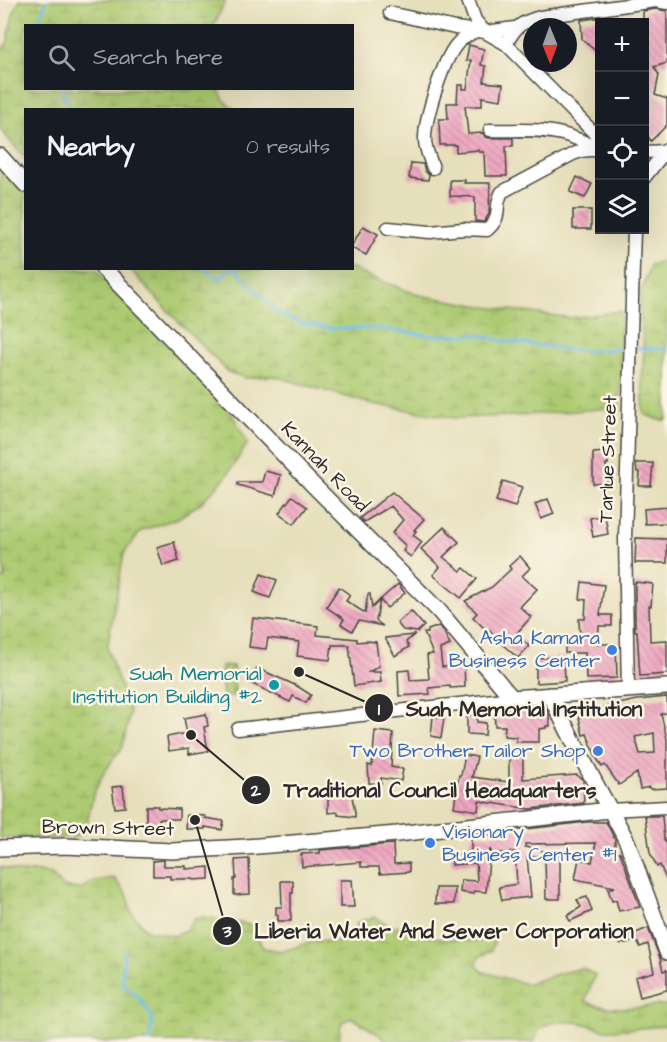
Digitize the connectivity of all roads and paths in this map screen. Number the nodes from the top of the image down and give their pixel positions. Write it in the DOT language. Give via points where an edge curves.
graph roads {
  1 [pos="468,0"];
  2 [pos="667,3"];
  3 [pos="390,13"];
  4 [pos="515,28"];
  5 [pos="481,32"];
  6 [pos="506,44"];
  7 [pos="490,130"];
  8 [pos="595,134"];
  9 [pos="595,148"];
  10 [pos="595,150"];
  11 [pos="666,150"];
  12 [pos="649,152"];
  13 [pos="0,156"];
  14 [pos="433,168"];
  15 [pos="649,173"];
  16 [pos="24,183"];
  17 [pos="388,228"];
  18 [pos="634,234"];
  19 [pos="105,270"];
  20 [pos="667,687"];
  21 [pos="628,690"];
  22 [pos="550,695"];
  23 [pos="512,698"];
  24 [pos="238,729"];
  25 [pos="667,807"];
  26 [pos="609,810"];
  27 [pos="0,848"];
  28 [pos="667,952"];
  1 -- 5 [label="street"];
  2 -- 4 [label="street" via="656,1 540,17"];
  3 -- 5 [label="street"];
  4 -- 5 [label="street"];
  4 -- 6 [label="street"];
  5 -- 6 [label="street"];
  5 -- 14 [label="street" via="459,41 436,87 426,132"];
  6 -- 8 [label="street"];
  7 -- 9 [label="street" via="563,134"];
  10 -- 17 [label="street" via="573,154 502,192 496,220 487,230 430,232"];
  11 -- 12 [label="street"];
  11 -- 15 [label="street"];
  13 -- 16 [label="street"];
  18 -- 21 [label="street, Tarlue Street" via="625,539"];
  19 -- 23 [label="street, Kannah Road" via="439,611"];
  20 -- 21 [label="street"];
  21 -- 22 [label="street"];
  22 -- 23 [label="street"];
  22 -- 26 [label="street"];
  23 -- 24 [label="street"];
  25 -- 26 [label="street"];
  26 -- 27 [label="street, Brown Street" via="246,847 172,851 64,846"];
  26 -- 28 [label="street" via="628,844"];
}
